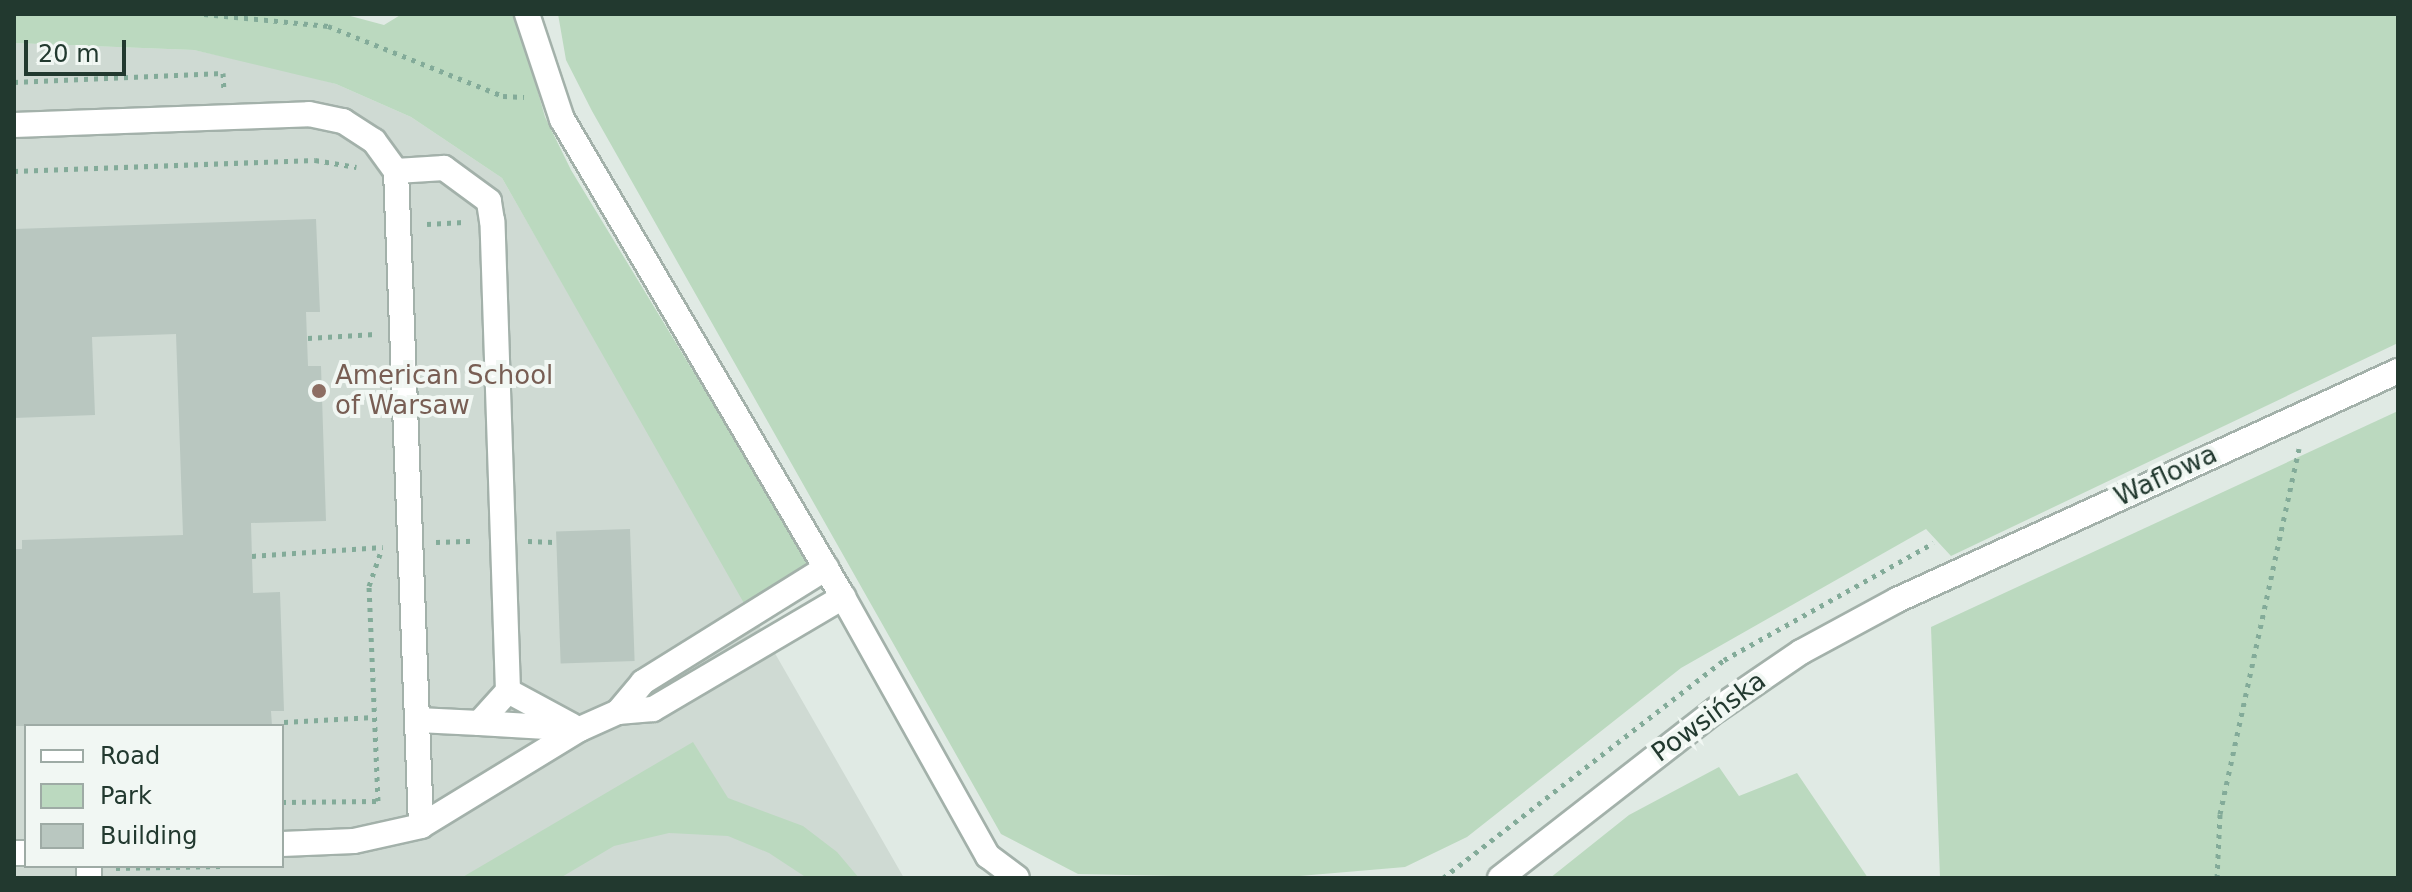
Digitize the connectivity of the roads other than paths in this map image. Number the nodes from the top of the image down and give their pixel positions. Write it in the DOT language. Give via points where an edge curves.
graph roads {
  1 [pos="527,14"];
  2 [pos="14,125"];
  3 [pos="396,171"];
  4 [pos="2398,371"];
  5 [pos="826,568"];
  6 [pos="1934,583"];
  7 [pos="843,597"];
  8 [pos="508,691"];
  9 [pos="618,712"];
  10 [pos="418,720"];
  11 [pos="479,723"];
  12 [pos="580,729"];
  13 [pos="421,826"];
  14 [pos="284,844"];
  15 [pos="994,867"];
  16 [pos="1017,878"];
  17 [pos="1500,878"];
  1 -- 5 [label="street" via="553,99"];
  2 -- 3 [label="street" via="309,114 343,121 374,141"];
  3 -- 8 [label="street" via="444,168 489,201"];
  3 -- 10 [label="street" via="400,226 392,544"];
  4 -- 6 [label="street, Waflowa"];
  5 -- 7 [label="street"];
  5 -- 9 [label="street" via="643,682"];
  6 -- 17 [label="street, Powsińska" via="1801,652 1716,710"];
  7 -- 9 [label="street" via="653,709"];
  7 -- 15 [label="street"];
  8 -- 11 [label="street"];
  8 -- 12 [label="street"];
  9 -- 12 [label="street"];
  10 -- 11 [label="street"];
  10 -- 13 [label="street"];
  11 -- 12 [label="street"];
  12 -- 13 [label="street"];
  13 -- 14 [label="street" via="354,841"];
  15 -- 16 [label="street"];
}
